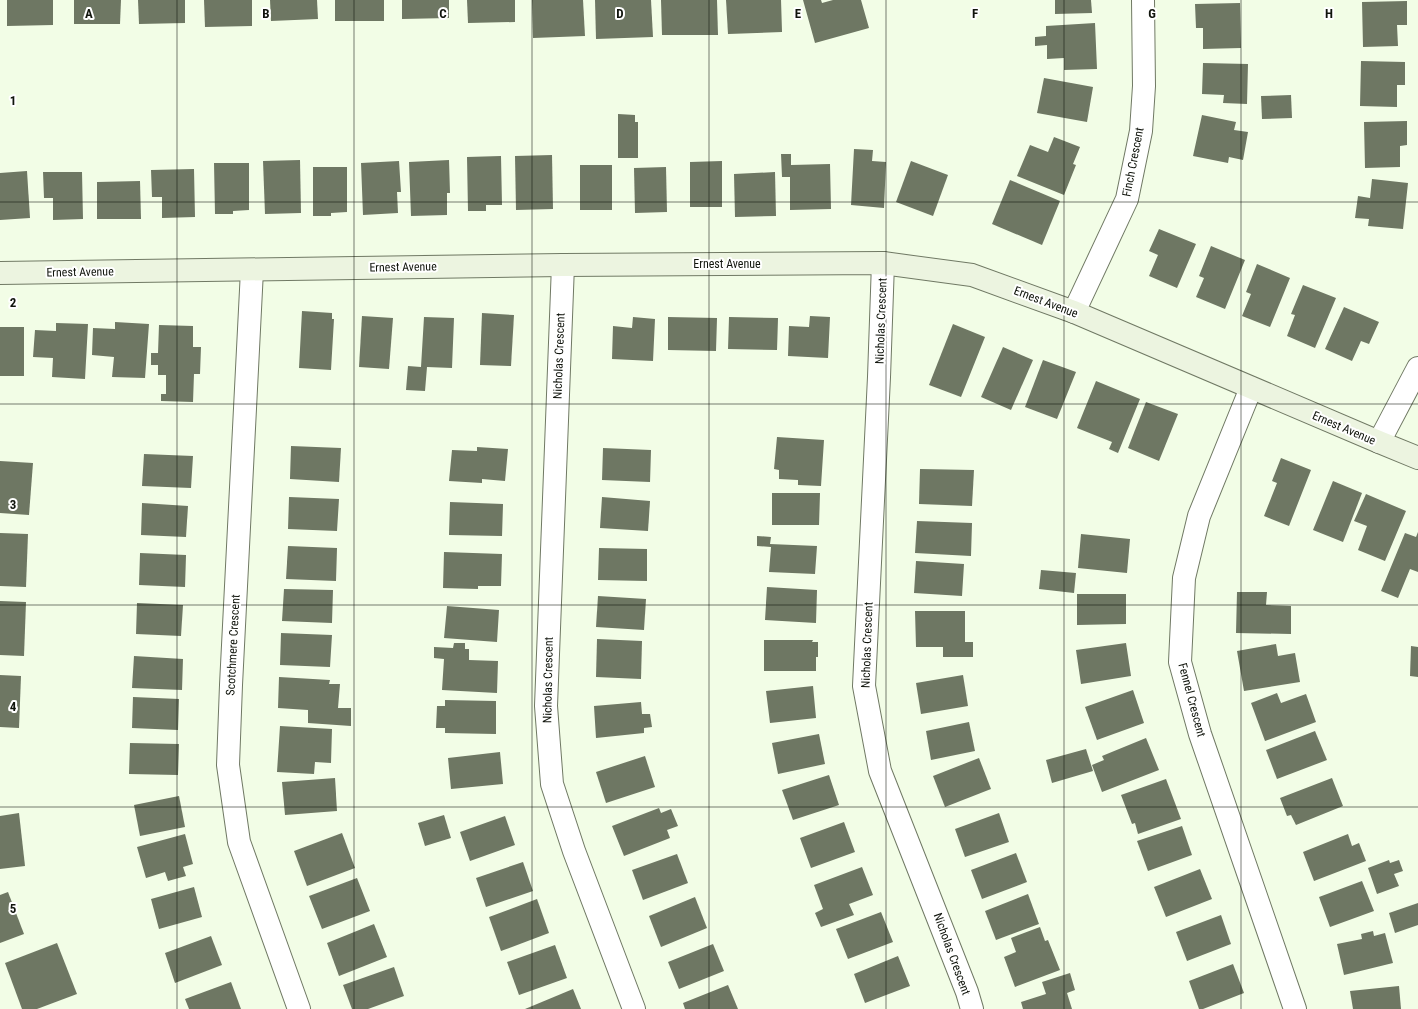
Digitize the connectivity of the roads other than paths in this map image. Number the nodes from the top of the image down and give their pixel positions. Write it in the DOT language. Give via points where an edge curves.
graph roads {
  1 [pos="1143,0"];
  2 [pos="883,263"];
  3 [pos="563,265"];
  4 [pos="252,270"];
  5 [pos="0,273"];
  6 [pos="1074,312"];
  7 [pos="1418,368"];
  8 [pos="1251,388"];
  9 [pos="1379,442"];
  10 [pos="1418,458"];
  11 [pos="300,1009"];
  12 [pos="634,1009"];
  13 [pos="972,1009"];
  14 [pos="1295,1009"];
  1 -- 6 [label="street, Finch Crescent" via="1144,86 1141,131 1127,199"];
  2 -- 3 [label="street, Ernest Avenue"];
  2 -- 6 [label="street, Ernest Avenue" via="972,274"];
  2 -- 13 [label="street, Nicholas Crescent" via="864,686 880,771"];
  3 -- 4 [label="street, Ernest Avenue"];
  3 -- 12 [label="street, Nicholas Crescent" via="546,706 552,784 574,851"];
  4 -- 5 [label="street, Ernest Avenue"];
  4 -- 11 [label="street, Scotchmere Crescent" via="228,765 239,842"];
  6 -- 8 [label="street, Ernest Avenue"];
  7 -- 9 [label="street"];
  8 -- 9 [label="street, Ernest Avenue"];
  8 -- 14 [label="street, Fennel Crescent" via="1199,516 1184,578 1180,662 1200,734"];
  9 -- 10 [label="street, Ernest Avenue"];
}
